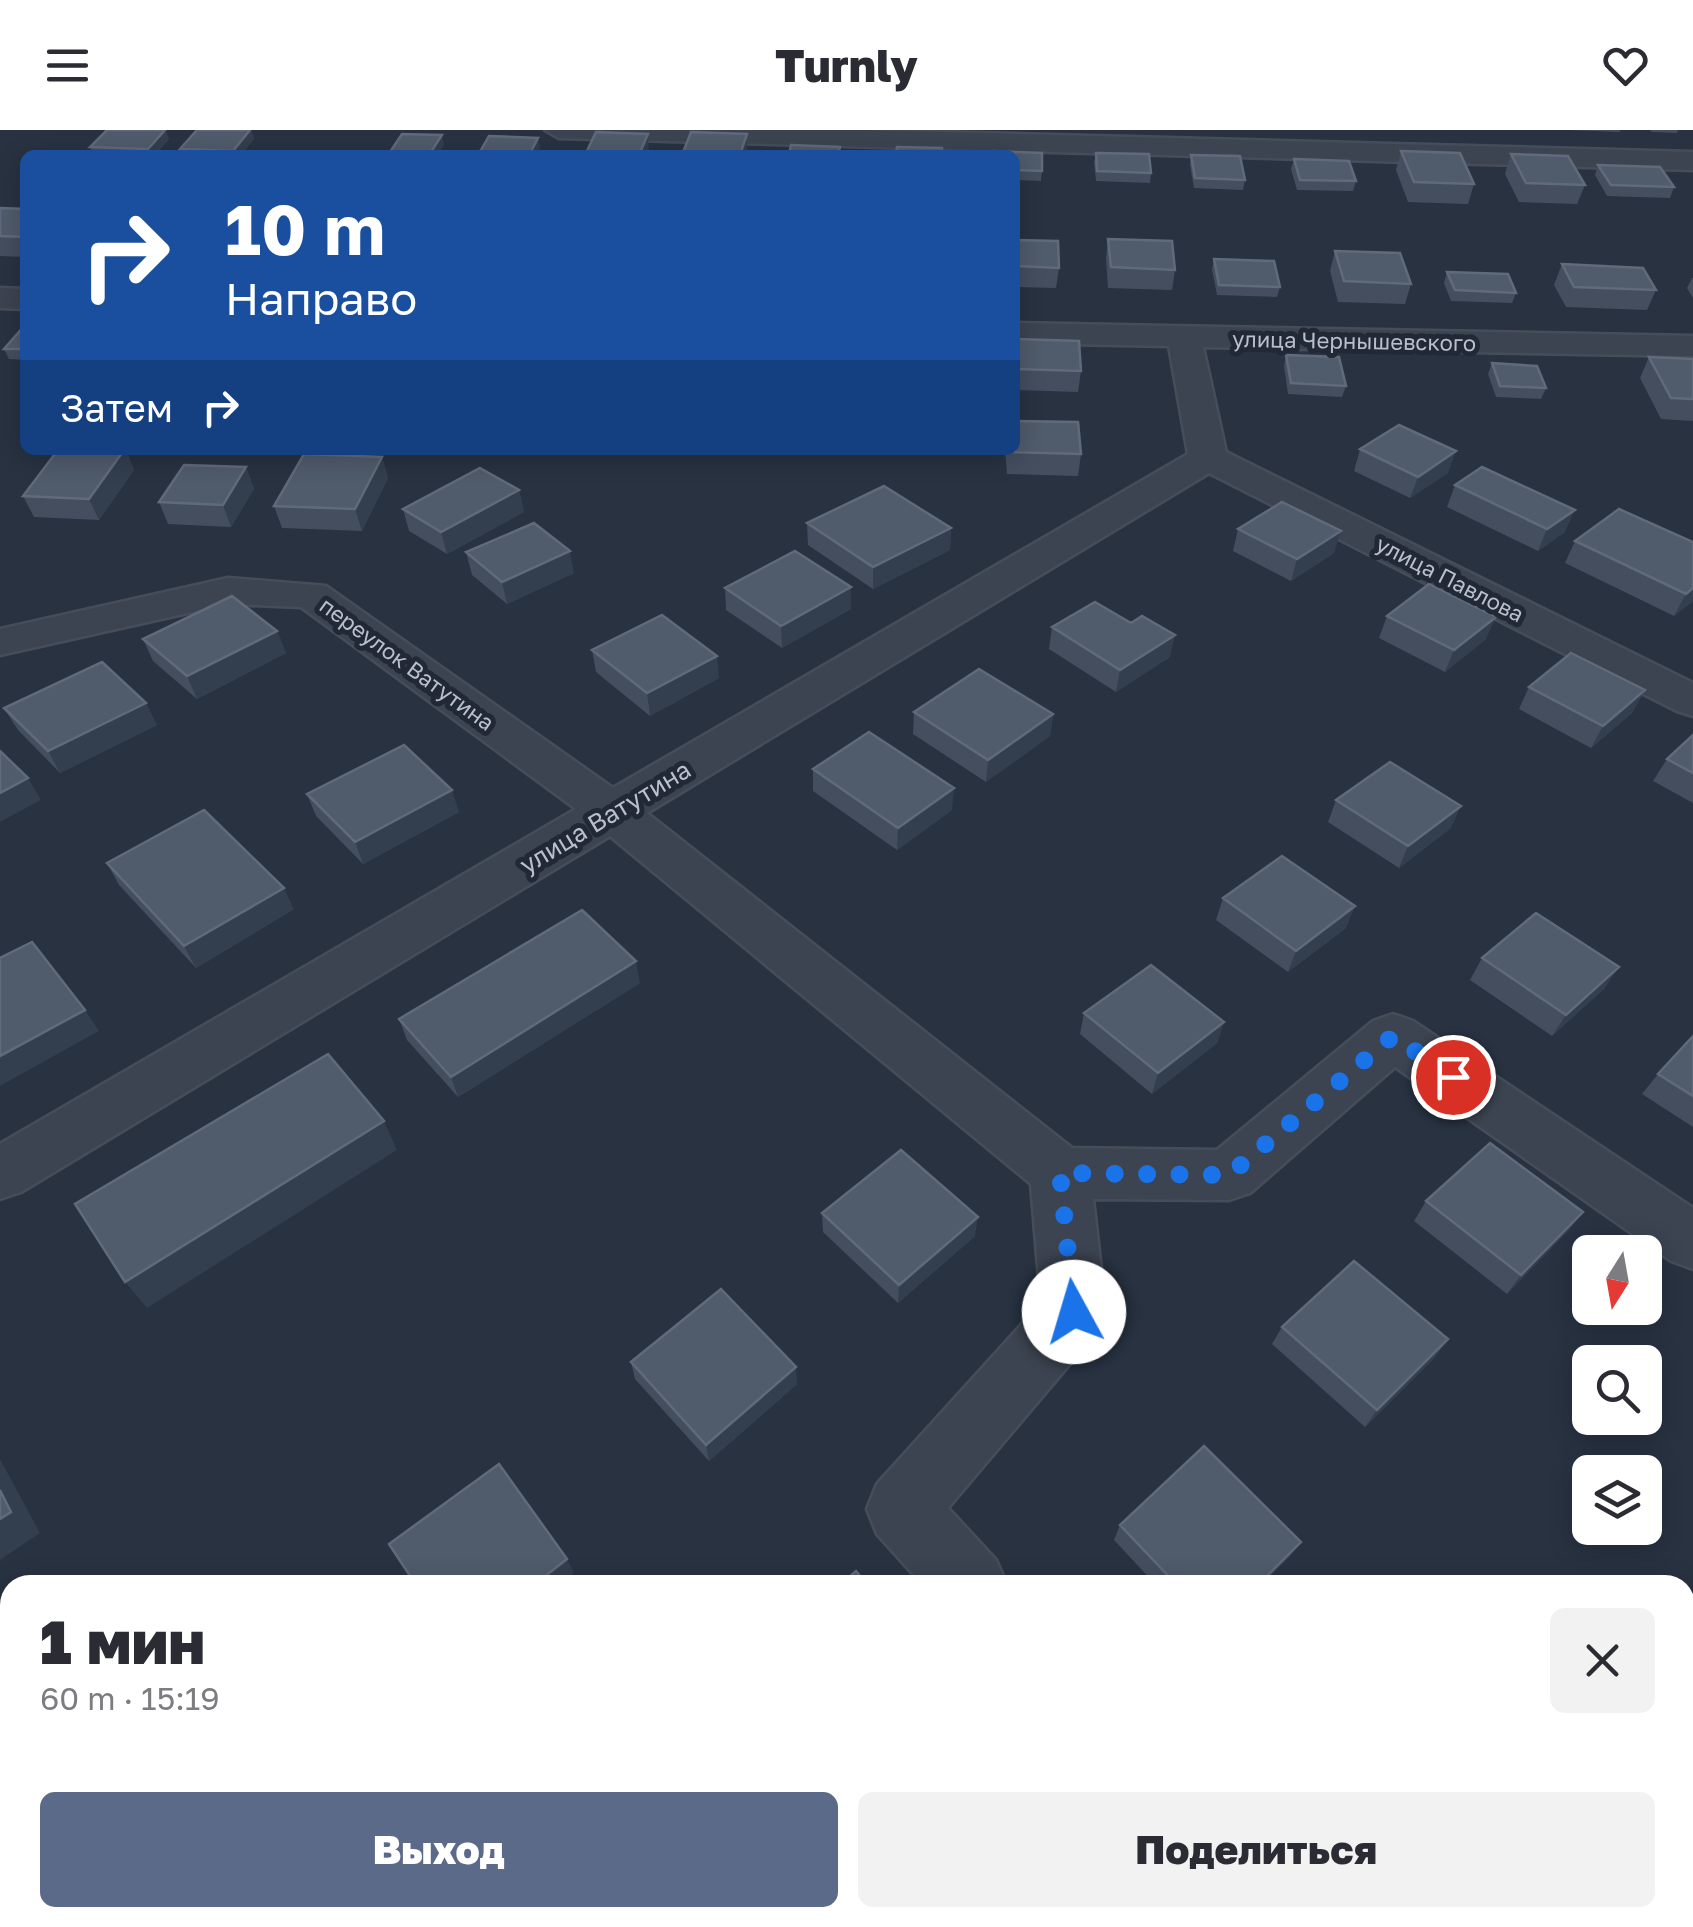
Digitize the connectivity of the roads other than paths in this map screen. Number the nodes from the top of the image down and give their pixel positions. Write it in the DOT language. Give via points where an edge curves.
graph roads {
  1 [pos="559,130"];
  2 [pos="1692,161"];
  3 [pos="1020,333"];
  4 [pos="1184,338"];
  5 [pos="1693,346"];
  6 [pos="1208,458"];
  7 [pos="0,642"];
  8 [pos="1693,700"];
  9 [pos="614,812"];
  10 [pos="1060,1173"];
  11 [pos="0,1174"];
  12 [pos="1693,1242"];
  13 [pos="962,1575"];
  1 -- 2 [label="street"];
  3 -- 4 [label="street, улица Чернышевского"];
  4 -- 5 [label="street, улица Чернышевского"];
  4 -- 6 [label="street"];
  6 -- 8 [label="street, улица Павлова"];
  6 -- 9 [label="street, улица Ватутина"];
  7 -- 9 [label="street, переулок Ватутина" via="228,591 311,595"];
  9 -- 10 [label="street, переулок Ватутина"];
  9 -- 11 [label="street, улица Ватутина"];
  10 -- 12 [label="street" via="1229,1175 1393,1036"];
  10 -- 13 [label="street" via="1074,1312 902,1509"];
}
